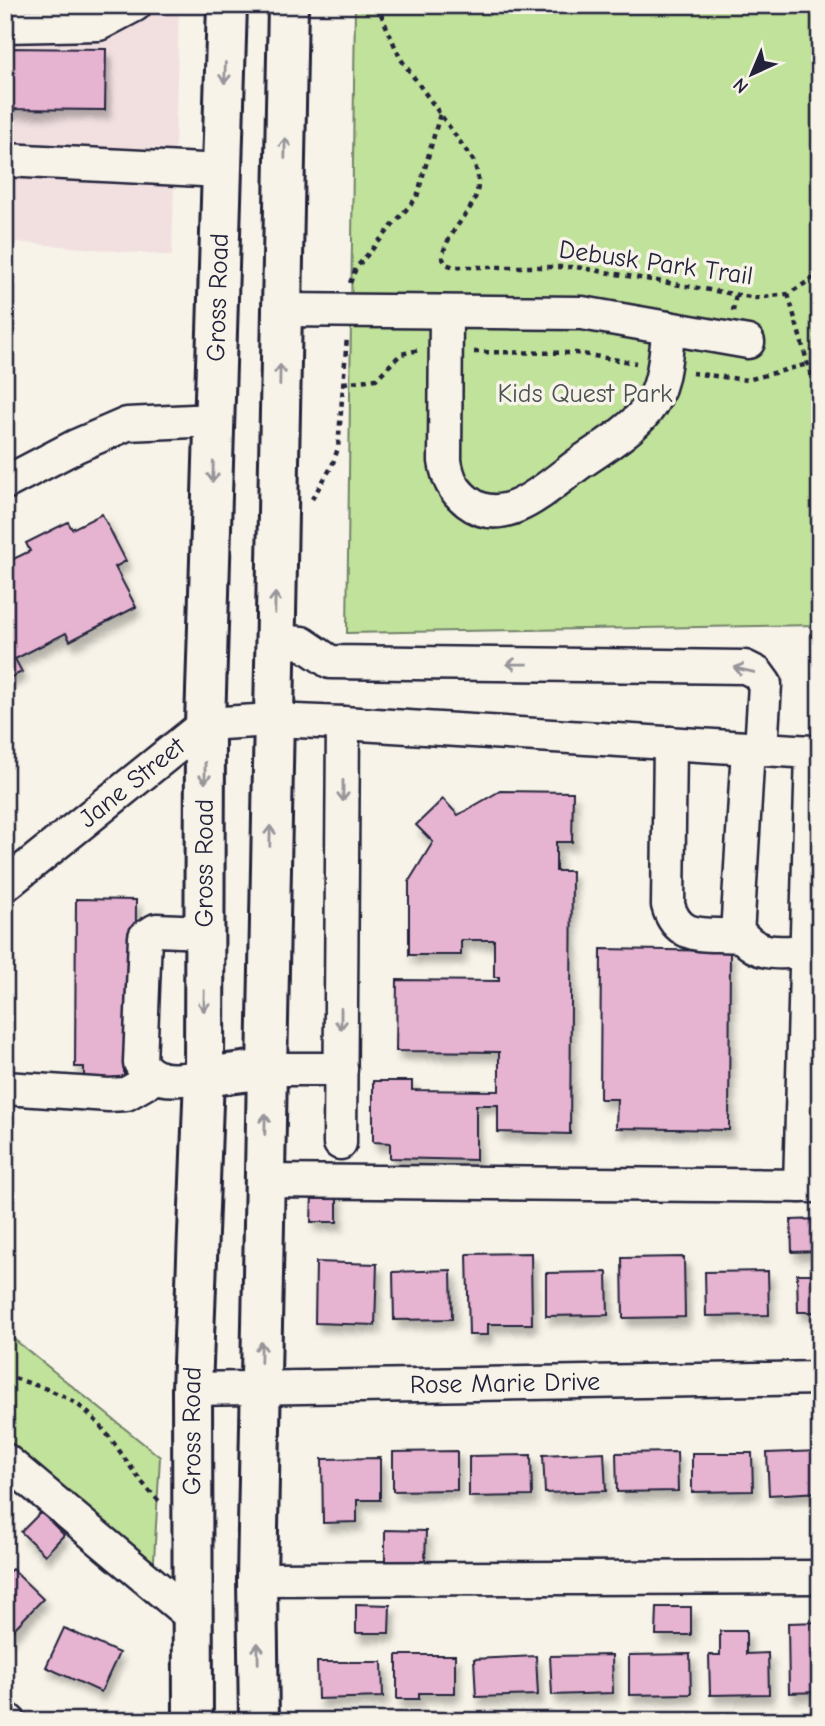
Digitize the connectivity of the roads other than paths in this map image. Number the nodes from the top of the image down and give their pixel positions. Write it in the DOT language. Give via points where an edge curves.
graph roads {
  1 [pos="135,5"];
  2 [pos="227,5"];
  3 [pos="288,5"];
  4 [pos="5,26"];
  5 [pos="5,160"];
  6 [pos="222,171"];
  7 [pos="282,310"];
  8 [pos="446,312"];
  9 [pos="669,328"];
  10 [pos="748,342"];
  11 [pos="215,419"];
  12 [pos="5,483"];
  13 [pos="274,641"];
  14 [pos="273,720"];
  15 [pos="343,723"];
  16 [pos="205,724"];
  17 [pos="670,743"];
  18 [pos="755,749"];
  19 [pos="5,885"];
  20 [pos="205,932"];
  21 [pos="737,936"];
  22 [pos="807,951"];
  23 [pos="266,1069"];
  24 [pos="341,1069"];
  25 [pos="204,1077"];
  26 [pos="154,1078"];
  27 [pos="5,1088"];
  28 [pos="340,1143"];
  29 [pos="264,1181"];
  30 [pos="810,1186"];
  31 [pos="820,1378"];
  32 [pos="192,1389"];
  33 [pos="260,1389"];
  34 [pos="5,1460"];
  35 [pos="820,1577"];
  36 [pos="257,1579"];
  37 [pos="191,1616"];
  38 [pos="193,1721"];
  39 [pos="259,1721"];
  1 -- 4 [label="street" via="99,24"];
  2 -- 6 [label="main road, Gross Road, one-way"];
  7 -- 3 [label="main road, one-way"];
  5 -- 6 [label="street"];
  6 -- 11 [label="main road, Gross Road"];
  7 -- 8 [label="street"];
  13 -- 7 [label="main road, one-way"];
  8 -- 9 [label="street" via="582,313"];
  8 -- 9 [label="street" via="448,479 458,495 475,508 494,512 517,508 649,409 660,386"];
  9 -- 10 [label="street"];
  11 -- 12 [label="street" via="127,424"];
  11 -- 16 [label="main road, Gross Road, one-way"];
  13 -- 14 [label="main road"];
  18 -- 13 [label="street, one-way" via="765,684 745,667 330,662 302,643"];
  14 -- 15 [label="street, Jane Street"];
  14 -- 16 [label="street, Jane Street"];
  23 -- 14 [label="main road, one-way"];
  15 -- 17 [label="street, Jane Street"];
  15 -- 24 [label="street, one-way"];
  16 -- 19 [label="street, Jane Street"];
  16 -- 20 [label="main road, Gross Road, one-way"];
  17 -- 18 [label="street, Jane Street"];
  17 -- 21 [label="street" via="668,894 673,921 688,932"];
  18 -- 21 [label="street"];
  18 -- 22 [label="street, Jane Street" via="812,752"];
  20 -- 25 [label="main road, Gross Road, one-way"];
  20 -- 26 [label="street" via="156,930 145,937 141,1063"];
  21 -- 22 [label="street" via="764,952"];
  22 -- 30 [label="street"];
  23 -- 24 [label="street"];
  23 -- 25 [label="main road"];
  29 -- 23 [label="main road, one-way"];
  24 -- 28 [label="street"];
  25 -- 26 [label="street"];
  25 -- 32 [label="main road, Gross Road"];
  26 -- 27 [label="street" via="126,1094"];
  29 -- 30 [label="street"];
  33 -- 29 [label="main road, one-way"];
  31 -- 33 [label="street, Rose Marie Drive"];
  32 -- 33 [label="street, Rose Marie Drive"];
  32 -- 37 [label="main road, Gross Road"];
  33 -- 36 [label="main road"];
  34 -- 37 [label="street"];
  35 -- 36 [label="street"];
  39 -- 36 [label="main road, one-way"];
  37 -- 38 [label="main road, Gross Road"];
}
